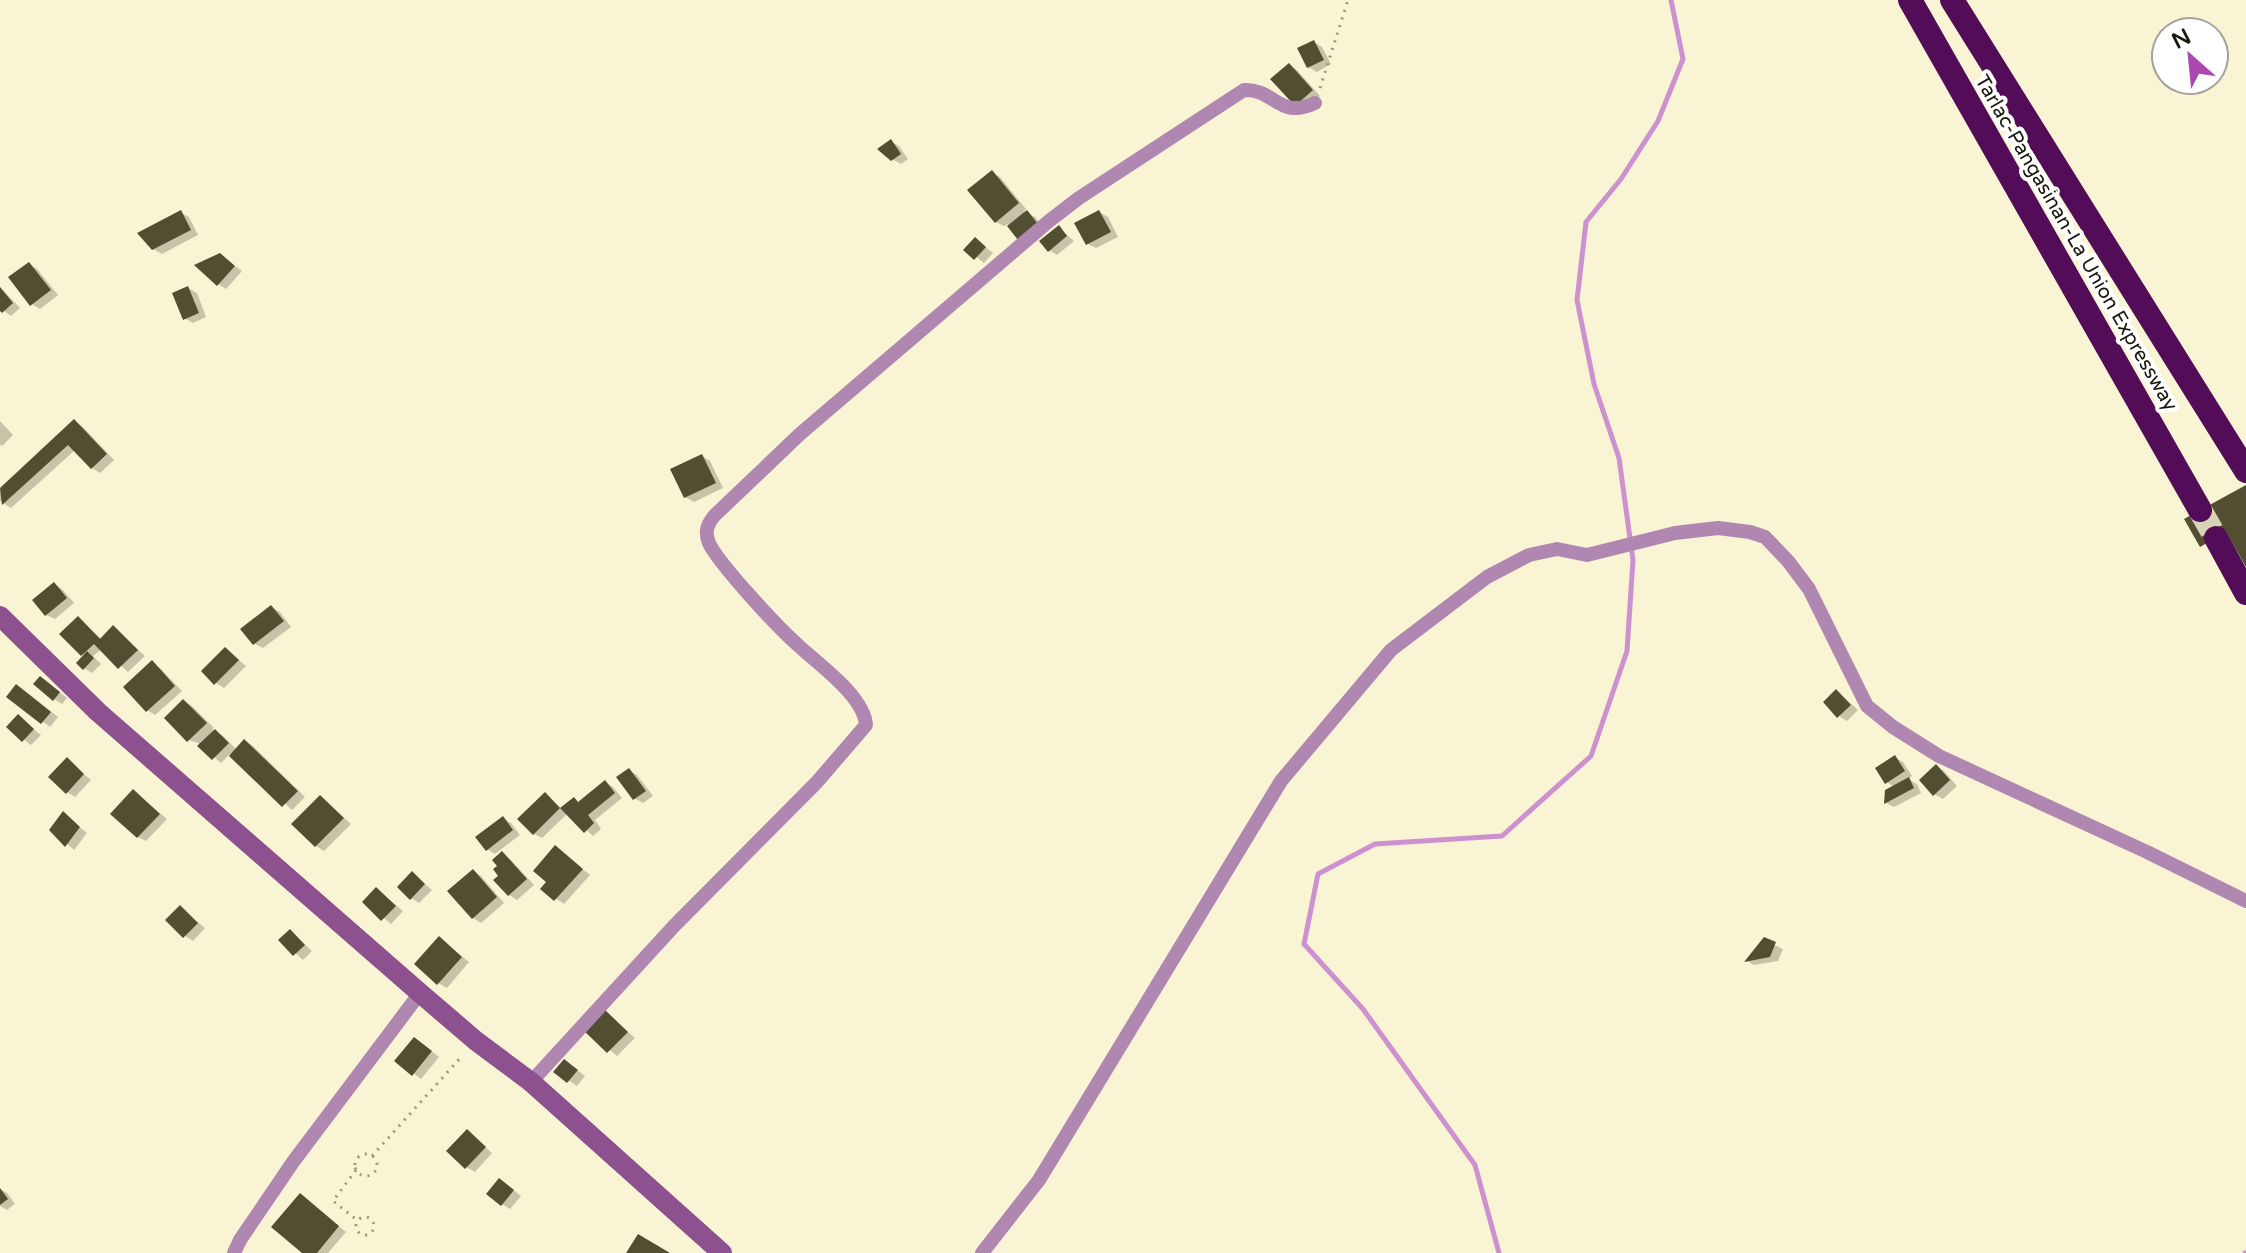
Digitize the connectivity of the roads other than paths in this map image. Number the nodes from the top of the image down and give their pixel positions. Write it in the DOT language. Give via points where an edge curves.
graph roads {
  1 [pos="1910,0"];
  2 [pos="1952,0"];
  3 [pos="1315,103"];
  4 [pos="2246,471"];
  5 [pos="2200,510"];
  6 [pos="2216,538"];
  7 [pos="2246,593"];
  8 [pos="0,616"];
  9 [pos="2246,901"];
  10 [pos="420,993"];
  11 [pos="531,1082"];
  12 [pos="234,1253"];
  13 [pos="722,1253"];
  14 [pos="982,1253"];
  1 -- 5 [label="highway, Tarlac-Pangasinan-La Union Expressway"];
  2 -- 4 [label="highway, Tarlac-Pangasinan-La Union Expressway"];
  3 -- 11 [label="street" via="1301,110 1287,108 1264,94 1244,90 1079,198 867,375 715,515 707,533 722,562 798,645 831,671 863,713 866,725"];
  6 -- 7 [label="highway"];
  8 -- 10 [label="street" via="98,712"];
  9 -- 14 [label="street" via="1939,756 1893,727 1867,706 1809,589 1765,537 1718,528 1587,555 1557,549 1529,555 1487,577 1391,650 1281,781 1039,1180"];
  10 -- 11 [label="street"];
  10 -- 12 [label="street" via="293,1162"];
  11 -- 13 [label="street"];
}
